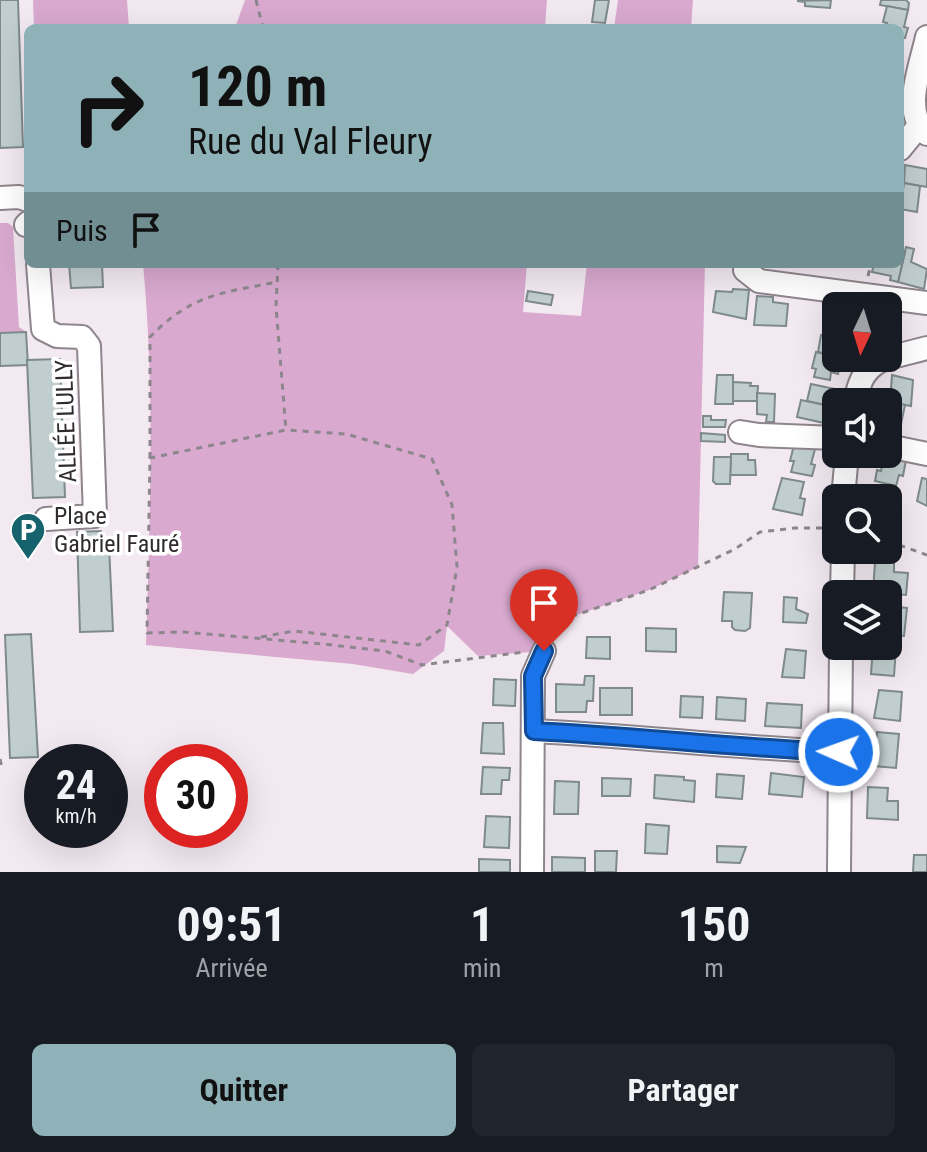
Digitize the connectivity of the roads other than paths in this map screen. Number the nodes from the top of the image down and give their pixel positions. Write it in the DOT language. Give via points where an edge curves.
graph roads {
  1 [pos="927,37"];
  2 [pos="923,130"];
  3 [pos="904,146"];
  4 [pos="0,198"];
  5 [pos="24,199"];
  6 [pos="38,268"];
  7 [pos="745,270"];
  8 [pos="927,303"];
  9 [pos="927,348"];
  10 [pos="902,354"];
  11 [pos="740,432"];
  12 [pos="822,437"];
  13 [pos="902,449"];
  14 [pos="927,454"];
  15 [pos="46,519"];
  16 [pos="544,651"];
  17 [pos="841,660"];
  18 [pos="534,731"];
  19 [pos="839,752"];
  20 [pos="532,872"];
  21 [pos="839,872"];
  1 -- 2 [label="street" via="914,112"];
  2 -- 3 [label="street"];
  4 -- 5 [label="street"];
  6 -- 15 [label="street, ALLÉE LULLY" via="35,320 48,334 82,337 89,346 95,516"];
  7 -- 8 [label="street" via="759,281"];
  9 -- 10 [label="street"];
  11 -- 12 [label="street"];
  13 -- 14 [label="street"];
  16 -- 18 [label="street" via="533,676"];
  17 -- 19 [label="street"];
  18 -- 19 [label="street"];
  18 -- 20 [label="street"];
  19 -- 21 [label="street"];
}
